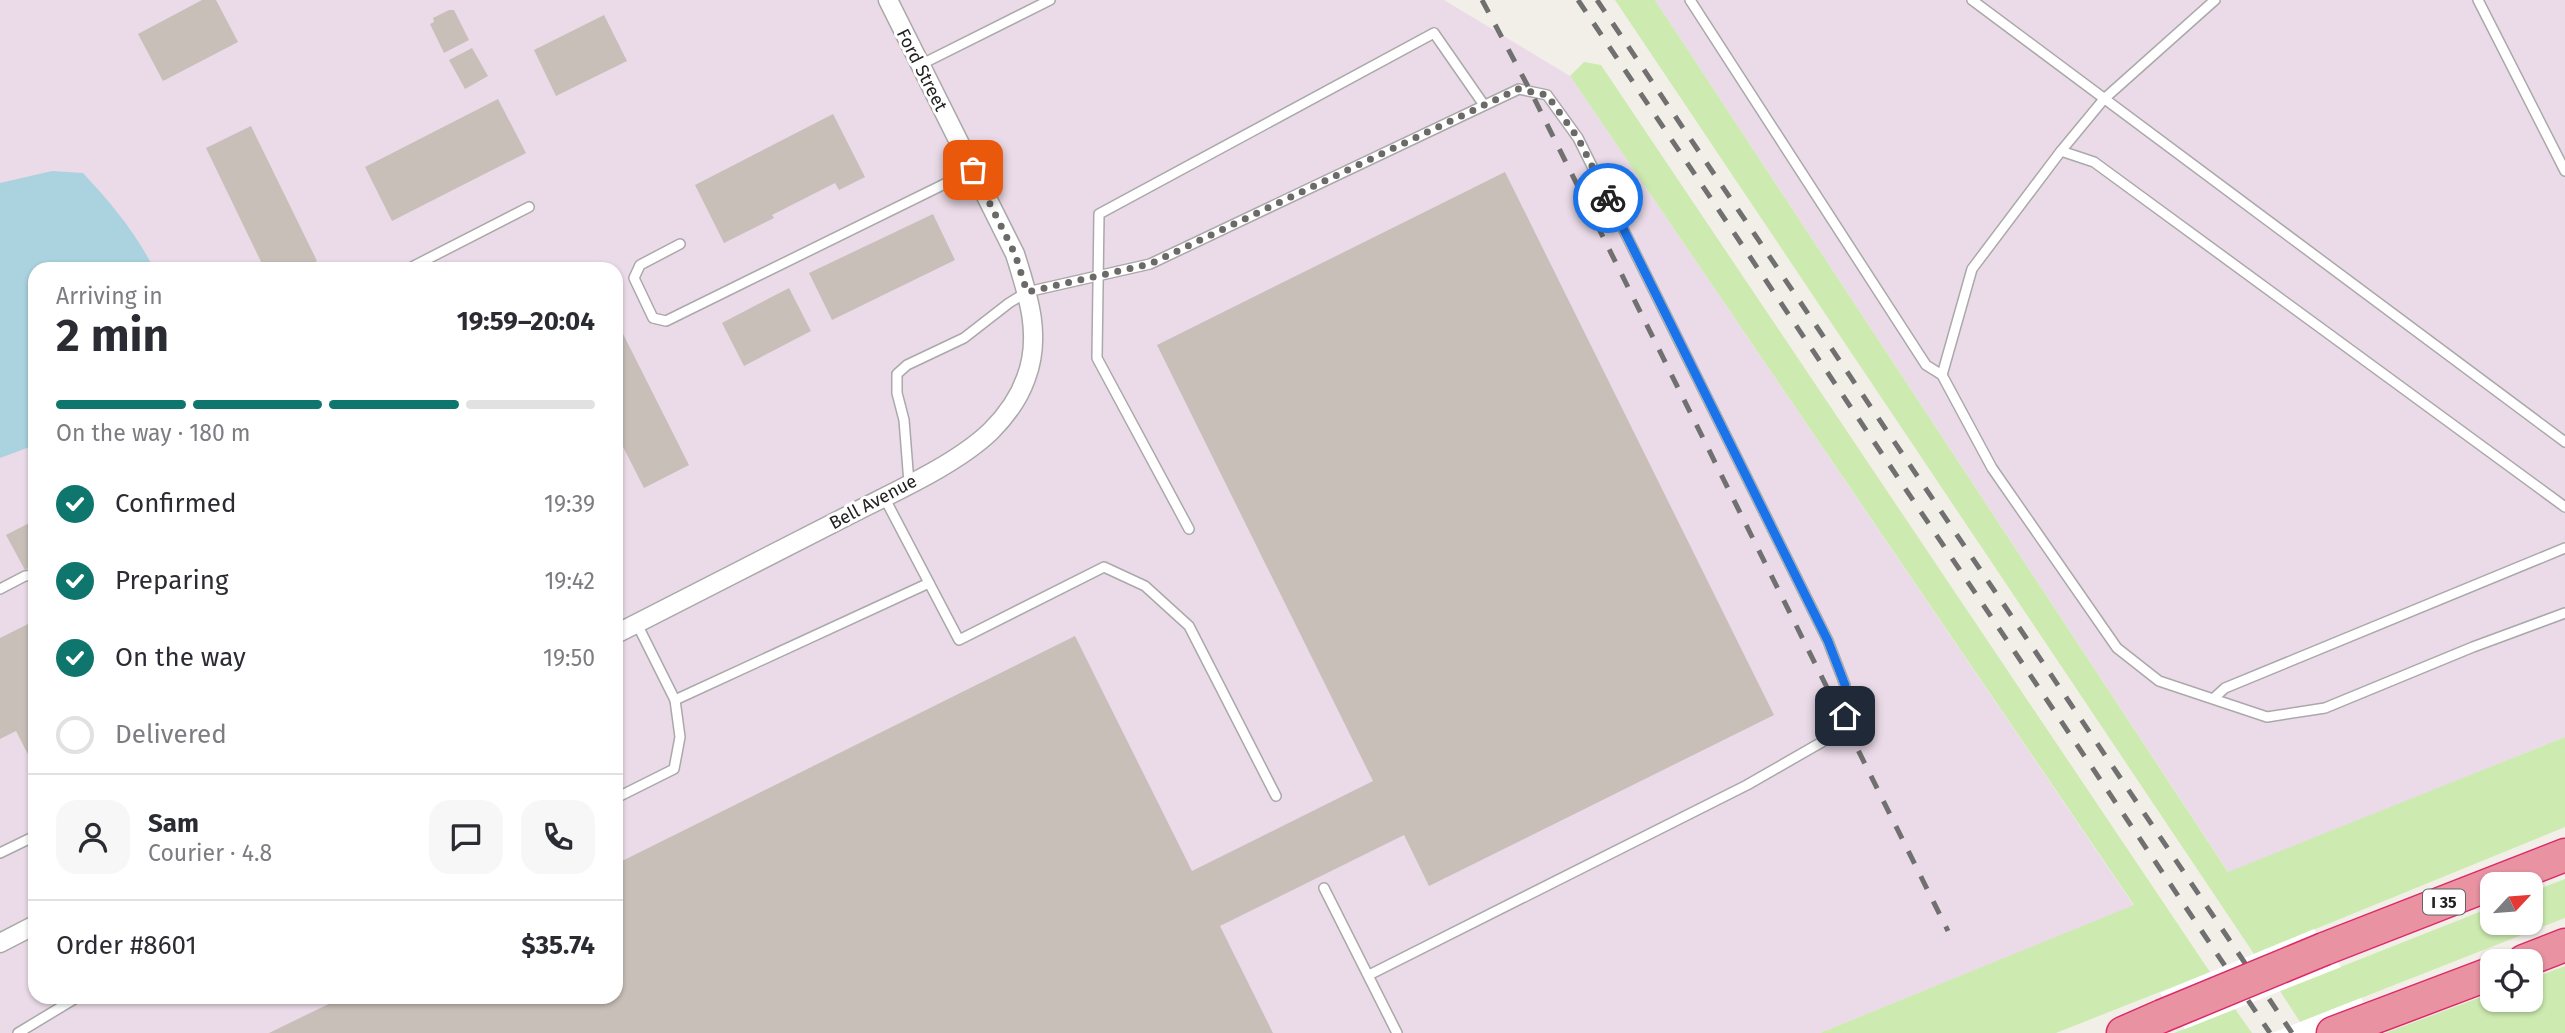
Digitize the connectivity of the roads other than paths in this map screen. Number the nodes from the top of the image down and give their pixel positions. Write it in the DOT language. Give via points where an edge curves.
graph roads {
  1 [pos="888,0"];
  2 [pos="1050,0"];
  3 [pos="1690,0"];
  4 [pos="1972,0"];
  5 [pos="2215,0"];
  6 [pos="2477,0"];
  7 [pos="920,65"];
  8 [pos="2105,99"];
  9 [pos="1484,106"];
  10 [pos="2061,151"];
  11 [pos="973,170"];
  12 [pos="2565,171"];
  13 [pos="529,207"];
  14 [pos="680,243"];
  15 [pos="422,262"];
  16 [pos="1098,276"];
  17 [pos="1027,292"];
  18 [pos="1942,375"];
  19 [pos="2565,442"];
  20 [pos="909,483"];
  21 [pos="884,497"];
  22 [pos="2565,507"];
  23 [pos="1189,528"];
  24 [pos="2565,548"];
  25 [pos="28,576"];
  26 [pos="929,583"];
  27 [pos="0,589"];
  28 [pos="2565,613"];
  29 [pos="636,624"];
  30 [pos="623,630"];
  31 [pos="2214,698"];
  32 [pos="675,700"];
  33 [pos="623,794"];
  34 [pos="1276,796"];
  35 [pos="28,839"];
  36 [pos="0,853"];
  37 [pos="2565,855"];
  38 [pos="1324,888"];
  39 [pos="28,929"];
  40 [pos="0,943"];
  41 [pos="2565,945"];
  42 [pos="2543,954"];
  43 [pos="1368,975"];
  44 [pos="2480,978"];
  45 [pos="66,1004"];
  46 [pos="18,1033"];
  47 [pos="1397,1033"];
  48 [pos="2123,1033"];
  49 [pos="2333,1033"];
  1 -- 7 [label="street, Ford Street"];
  2 -- 7 [label="lane"];
  3 -- 18 [label="lane" via="1926,365"];
  4 -- 8 [label="lane"];
  5 -- 8 [label="lane"];
  6 -- 12 [label="lane"];
  7 -- 11 [label="street, Ford Street"];
  8 -- 10 [label="lane"];
  8 -- 19 [label="lane"];
  9 -- 16 [label="lane" via="1150,264"];
  9 -- 16 [label="lane" via="1434,33 1099,214"];
  9 -- 43 [label="lane" via="1518,89 1547,95 1578,138 1828,641 1845,685 1845,716 1822,742 1747,785"];
  10 -- 18 [label="lane" via="1972,268"];
  10 -- 22 [label="lane" via="2094,162"];
  11 -- 14 [label="lane" via="666,321 653,318 634,278 640,265"];
  11 -- 17 [label="street, Ford Street" via="1015,254"];
  13 -- 15 [label="lane"];
  16 -- 17 [label="lane"];
  16 -- 23 [label="lane" via="1097,358"];
  17 -- 20 [label="street, Bell Avenue" via="1033,352 1013,404 990,432 960,455"];
  17 -- 20 [label="lane" via="964,338 897,374"];
  18 -- 31 [label="lane" via="1992,468 2117,648 2159,681"];
  20 -- 21 [label="street, Bell Avenue"];
  21 -- 26 [label="lane"];
  21 -- 29 [label="street, Bell Avenue"];
  24 -- 31 [label="lane" via="2225,688"];
  25 -- 27 [label="lane"];
  26 -- 32 [label="lane"];
  26 -- 34 [label="lane" via="959,640 1104,567 1145,586 1189,626"];
  28 -- 31 [label="lane" via="2325,708 2267,717"];
  29 -- 30 [label="street, Bell Avenue"];
  29 -- 32 [label="lane"];
  32 -- 33 [label="lane" via="680,737 674,769"];
  35 -- 36 [label="lane"];
  37 -- 48 [label="highway, I 35, bridge"];
  38 -- 43 [label="lane"];
  39 -- 40 [label="street"];
  41 -- 42 [label="highway"];
  43 -- 47 [label="lane"];
  44 -- 49 [label="highway"];
  45 -- 46 [label="lane"];
}
